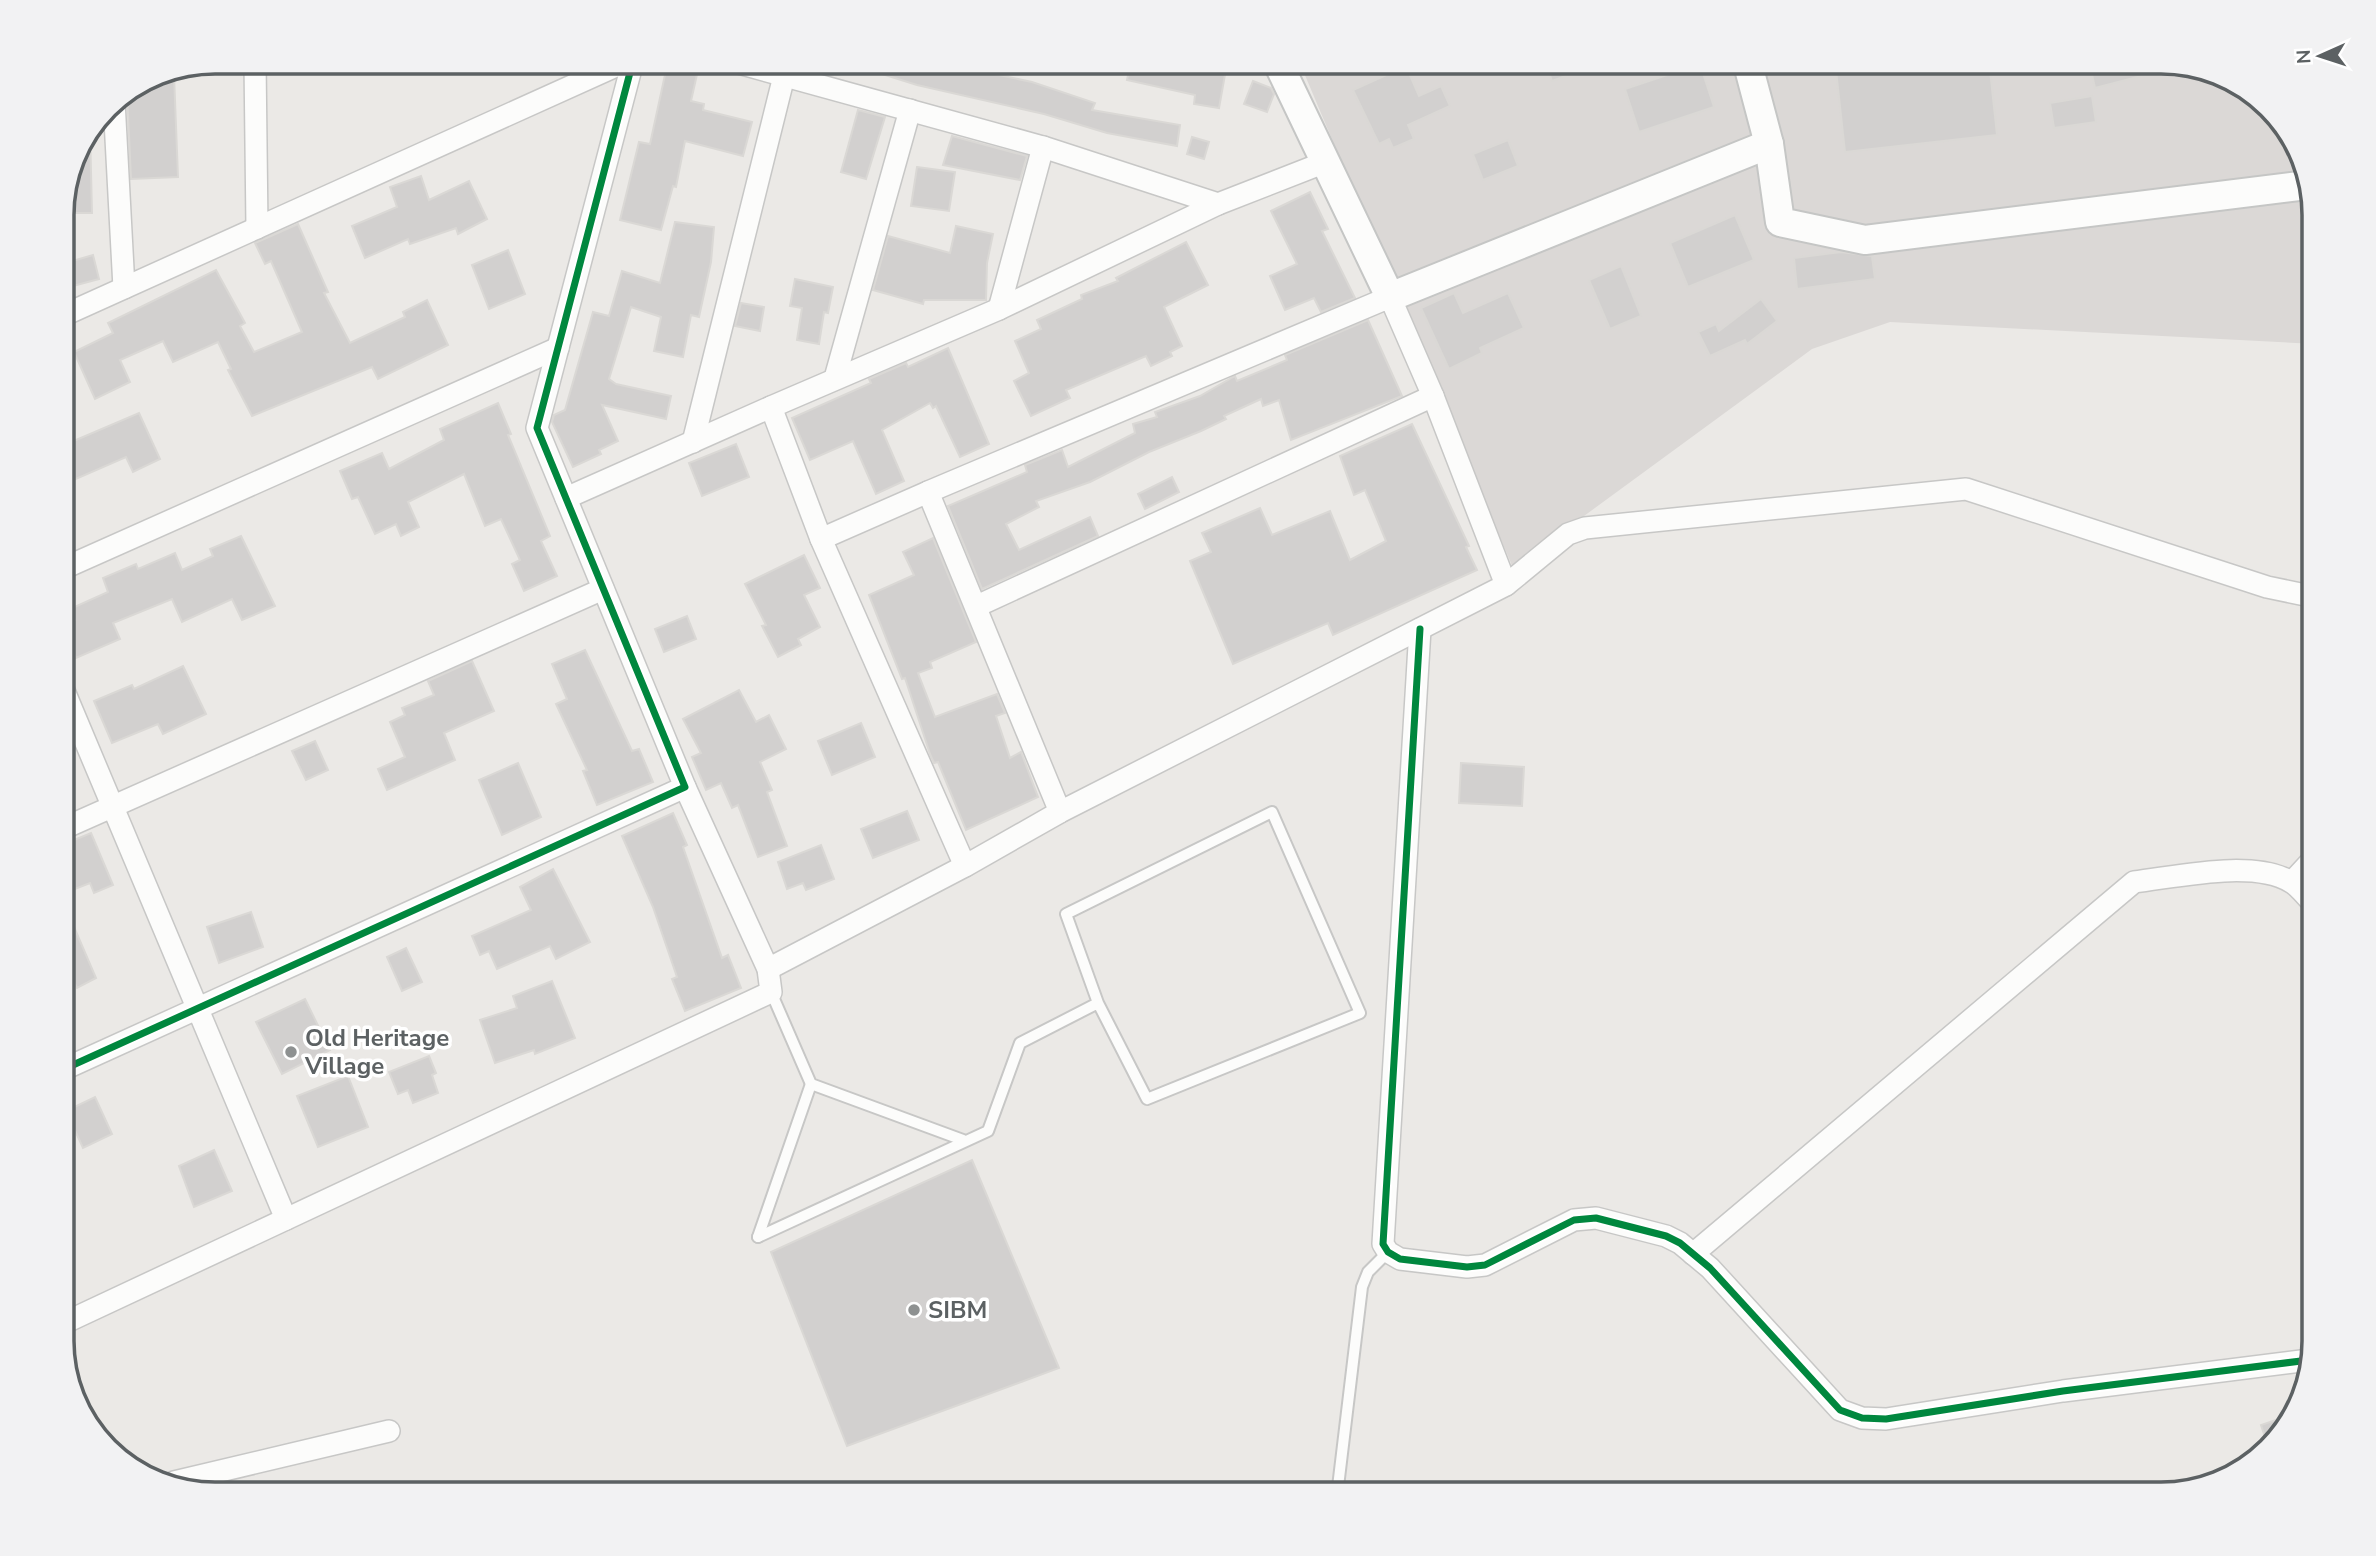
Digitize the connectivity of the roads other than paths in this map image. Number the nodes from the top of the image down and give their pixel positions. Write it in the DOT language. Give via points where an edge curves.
graph roads {
  1 [pos="255,74"];
  2 [pos="598,74"];
  3 [pos="630,74"];
  4 [pos="777,74"];
  5 [pos="1283,74"];
  6 [pos="1750,74"];
  7 [pos="784,76"];
  8 [pos="910,110"];
  9 [pos="115,114"];
  10 [pos="1769,144"];
  11 [pos="1043,147"];
  12 [pos="1323,163"];
  13 [pos="2299,186"];
  14 [pos="1218,204"];
  15 [pos="257,228"];
  16 [pos="124,288"];
  17 [pos="1390,297"];
  18 [pos="999,309"];
  19 [pos="74,311"];
  20 [pos="558,348"];
  21 [pos="835,378"];
  22 [pos="1433,396"];
  23 [pos="771,407"];
  24 [pos="693,442"];
  25 [pos="928,492"];
  26 [pos="566,498"];
  27 [pos="821,538"];
  28 [pos="74,564"];
  29 [pos="1506,585"];
  30 [pos="604,589"];
  31 [pos="2302,594"];
  32 [pos="976,606"];
  33 [pos="1420,629"];
  34 [pos="74,715"];
  35 [pos="685,787"];
  36 [pos="112,806"];
  37 [pos="1060,812"];
  38 [pos="74,823"];
  39 [pos="965,866"];
  40 [pos="2302,871"];
  41 [pos="2292,882"];
  42 [pos="2302,892"];
  43 [pos="768,969"];
  44 [pos="771,992"];
  45 [pos="1098,1003"];
  46 [pos="197,1009"];
  47 [pos="74,1065"];
  48 [pos="811,1084"];
  49 [pos="963,1140"];
  50 [pos="286,1219"];
  51 [pos="1388,1252"];
  52 [pos="1693,1254"];
  53 [pos="74,1318"];
  54 [pos="2301,1361"];
  55 [pos="389,1431"];
  56 [pos="186,1479"];
  57 [pos="1339,1482"];
  1 -- 15 [label="street"];
  2 -- 15 [label="street"];
  3 -- 20 [label="street"];
  4 -- 7 [label="street"];
  5 -- 12 [label="street"];
  6 -- 10 [label="street"];
  7 -- 8 [label="street"];
  7 -- 24 [label="street"];
  8 -- 11 [label="street"];
  8 -- 21 [label="street"];
  9 -- 16 [label="street"];
  10 -- 13 [label="street" via="1780,222 1865,240"];
  10 -- 17 [label="street"];
  11 -- 14 [label="street"];
  11 -- 18 [label="street"];
  12 -- 14 [label="street"];
  12 -- 17 [label="street"];
  14 -- 18 [label="street"];
  15 -- 16 [label="street"];
  16 -- 19 [label="street"];
  17 -- 22 [label="street"];
  17 -- 25 [label="street"];
  18 -- 21 [label="street"];
  20 -- 26 [label="street" via="537,428"];
  20 -- 28 [label="street"];
  21 -- 23 [label="street"];
  22 -- 29 [label="street"];
  22 -- 32 [label="street"];
  23 -- 24 [label="street"];
  23 -- 27 [label="street"];
  24 -- 26 [label="street"];
  25 -- 27 [label="street"];
  25 -- 32 [label="street"];
  26 -- 30 [label="street"];
  27 -- 39 [label="street"];
  29 -- 31 [label="street" via="1567,534 1585,528 1966,489 2267,587"];
  29 -- 33 [label="street"];
  30 -- 35 [label="street"];
  30 -- 36 [label="street"];
  32 -- 37 [label="street"];
  33 -- 37 [label="street"];
  33 -- 51 [label="street" via="1383,1244"];
  34 -- 36 [label="street"];
  35 -- 43 [label="street"];
  35 -- 46 [label="street"];
  36 -- 38 [label="street"];
  36 -- 46 [label="street"];
  37 -- 39 [label="street"];
  39 -- 43 [label="street"];
  40 -- 41 [label="street"];
  41 -- 42 [label="street"];
  41 -- 52 [label="street" via="2263,871 2134,882"];
  43 -- 44 [label="street"];
  44 -- 48 [label="lane"];
  44 -- 50 [label="street"];
  45 -- 45 [label="lane" via="1066,914 1272,812 1360,1013 1147,1099"];
  45 -- 49 [label="lane" via="1020,1044 988,1131"];
  46 -- 47 [label="street"];
  46 -- 50 [label="street"];
  48 -- 49 [label="lane"];
  48 -- 49 [label="lane" via="758,1237"];
  50 -- 53 [label="street"];
  51 -- 52 [label="street" via="1400,1259 1485,1265 1574,1220 1596,1218 1666,1236"];
  51 -- 57 [label="lane" via="1368,1272 1362,1287"];
  52 -- 54 [label="street" via="1840,1410 1862,1418 1886,1419"];
  55 -- 56 [label="street"];
}
